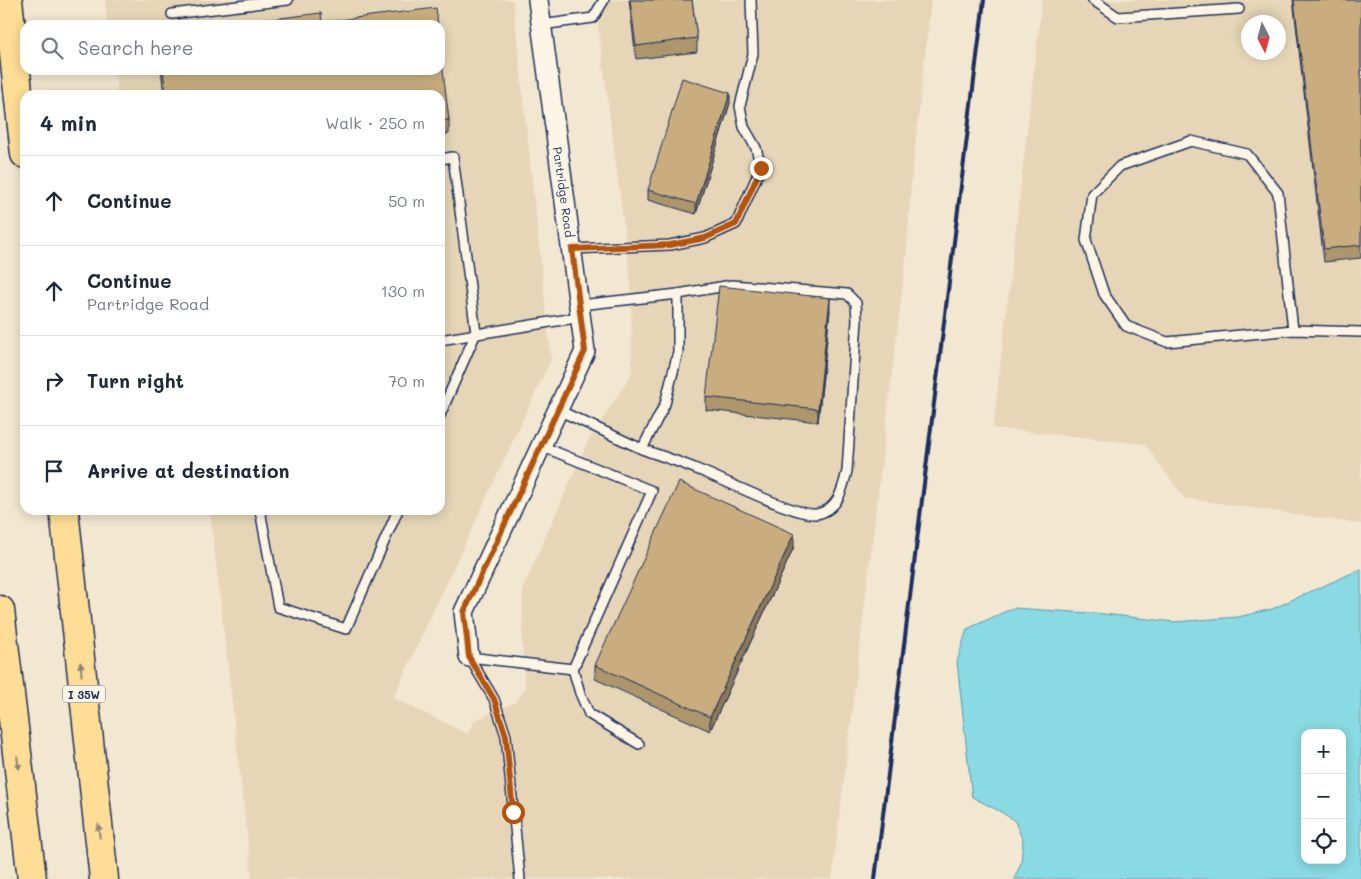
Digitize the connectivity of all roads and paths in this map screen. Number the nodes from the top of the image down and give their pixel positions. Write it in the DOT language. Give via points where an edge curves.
graph roads {
  1 [pos="8,0"];
  2 [pos="288,0"];
  3 [pos="538,0"];
  4 [pos="604,0"];
  5 [pos="751,0"];
  6 [pos="1093,0"];
  7 [pos="1239,9"];
  8 [pos="172,14"];
  9 [pos="541,25"];
  10 [pos="20,109"];
  11 [pos="445,158"];
  12 [pos="572,249"];
  13 [pos="678,294"];
  14 [pos="580,311"];
  15 [pos="1293,330"];
  16 [pos="1361,332"];
  17 [pos="476,333"];
  18 [pos="445,339"];
  19 [pos="445,404"];
  20 [pos="558,410"];
  21 [pos="541,446"];
  22 [pos="642,449"];
  23 [pos="65,515"];
  24 [pos="261,515"];
  25 [pos="396,515"];
  26 [pos="0,610"];
  27 [pos="469,657"];
  28 [pos="573,669"];
  29 [pos="639,744"];
  30 [pos="32,879"];
  31 [pos="104,879"];
  32 [pos="520,879"];
  1 -- 10 [label="highway"];
  2 -- 8 [label="lane"];
  3 -- 9 [label="street, Partridge Road"];
  4 -- 9 [label="lane" via="593,18"];
  5 -- 12 [label="lane" via="753,54 740,106 744,127 756,148 761,168 736,224 705,238 670,245"];
  6 -- 7 [label="lane" via="1118,17"];
  9 -- 12 [label="street, Partridge Road"];
  11 -- 17 [label="lane" via="453,157"];
  12 -- 14 [label="street, Partridge Road"];
  13 -- 14 [label="lane"];
  13 -- 22 [label="lane" via="678,352 665,404"];
  13 -- 22 [label="lane" via="732,285 847,294 856,303 858,320 848,461 842,493 830,508 816,514 793,510"];
  14 -- 17 [label="lane"];
  14 -- 20 [label="street, Partridge Road" via="585,351"];
  15 -- 15 [label="lane" via="1167,342 1126,326 1104,294 1086,240 1092,194 1120,166 1191,141 1247,154 1278,193"];
  15 -- 16 [label="lane"];
  17 -- 18 [label="lane"];
  17 -- 19 [label="lane"];
  20 -- 21 [label="street, Partridge Road"];
  20 -- 22 [label="lane"];
  21 -- 27 [label="street, Partridge Road" via="464,612"];
  21 -- 28 [label="lane" via="652,492"];
  31 -- 23 [label="highway, I 35W, one-way"];
  24 -- 25 [label="lane" via="278,607 346,629"];
  26 -- 30 [label="highway, one-way"];
  27 -- 28 [label="lane"];
  27 -- 32 [label="lane" via="494,699 506,736"];
  28 -- 29 [label="lane" via="589,714"];
}
